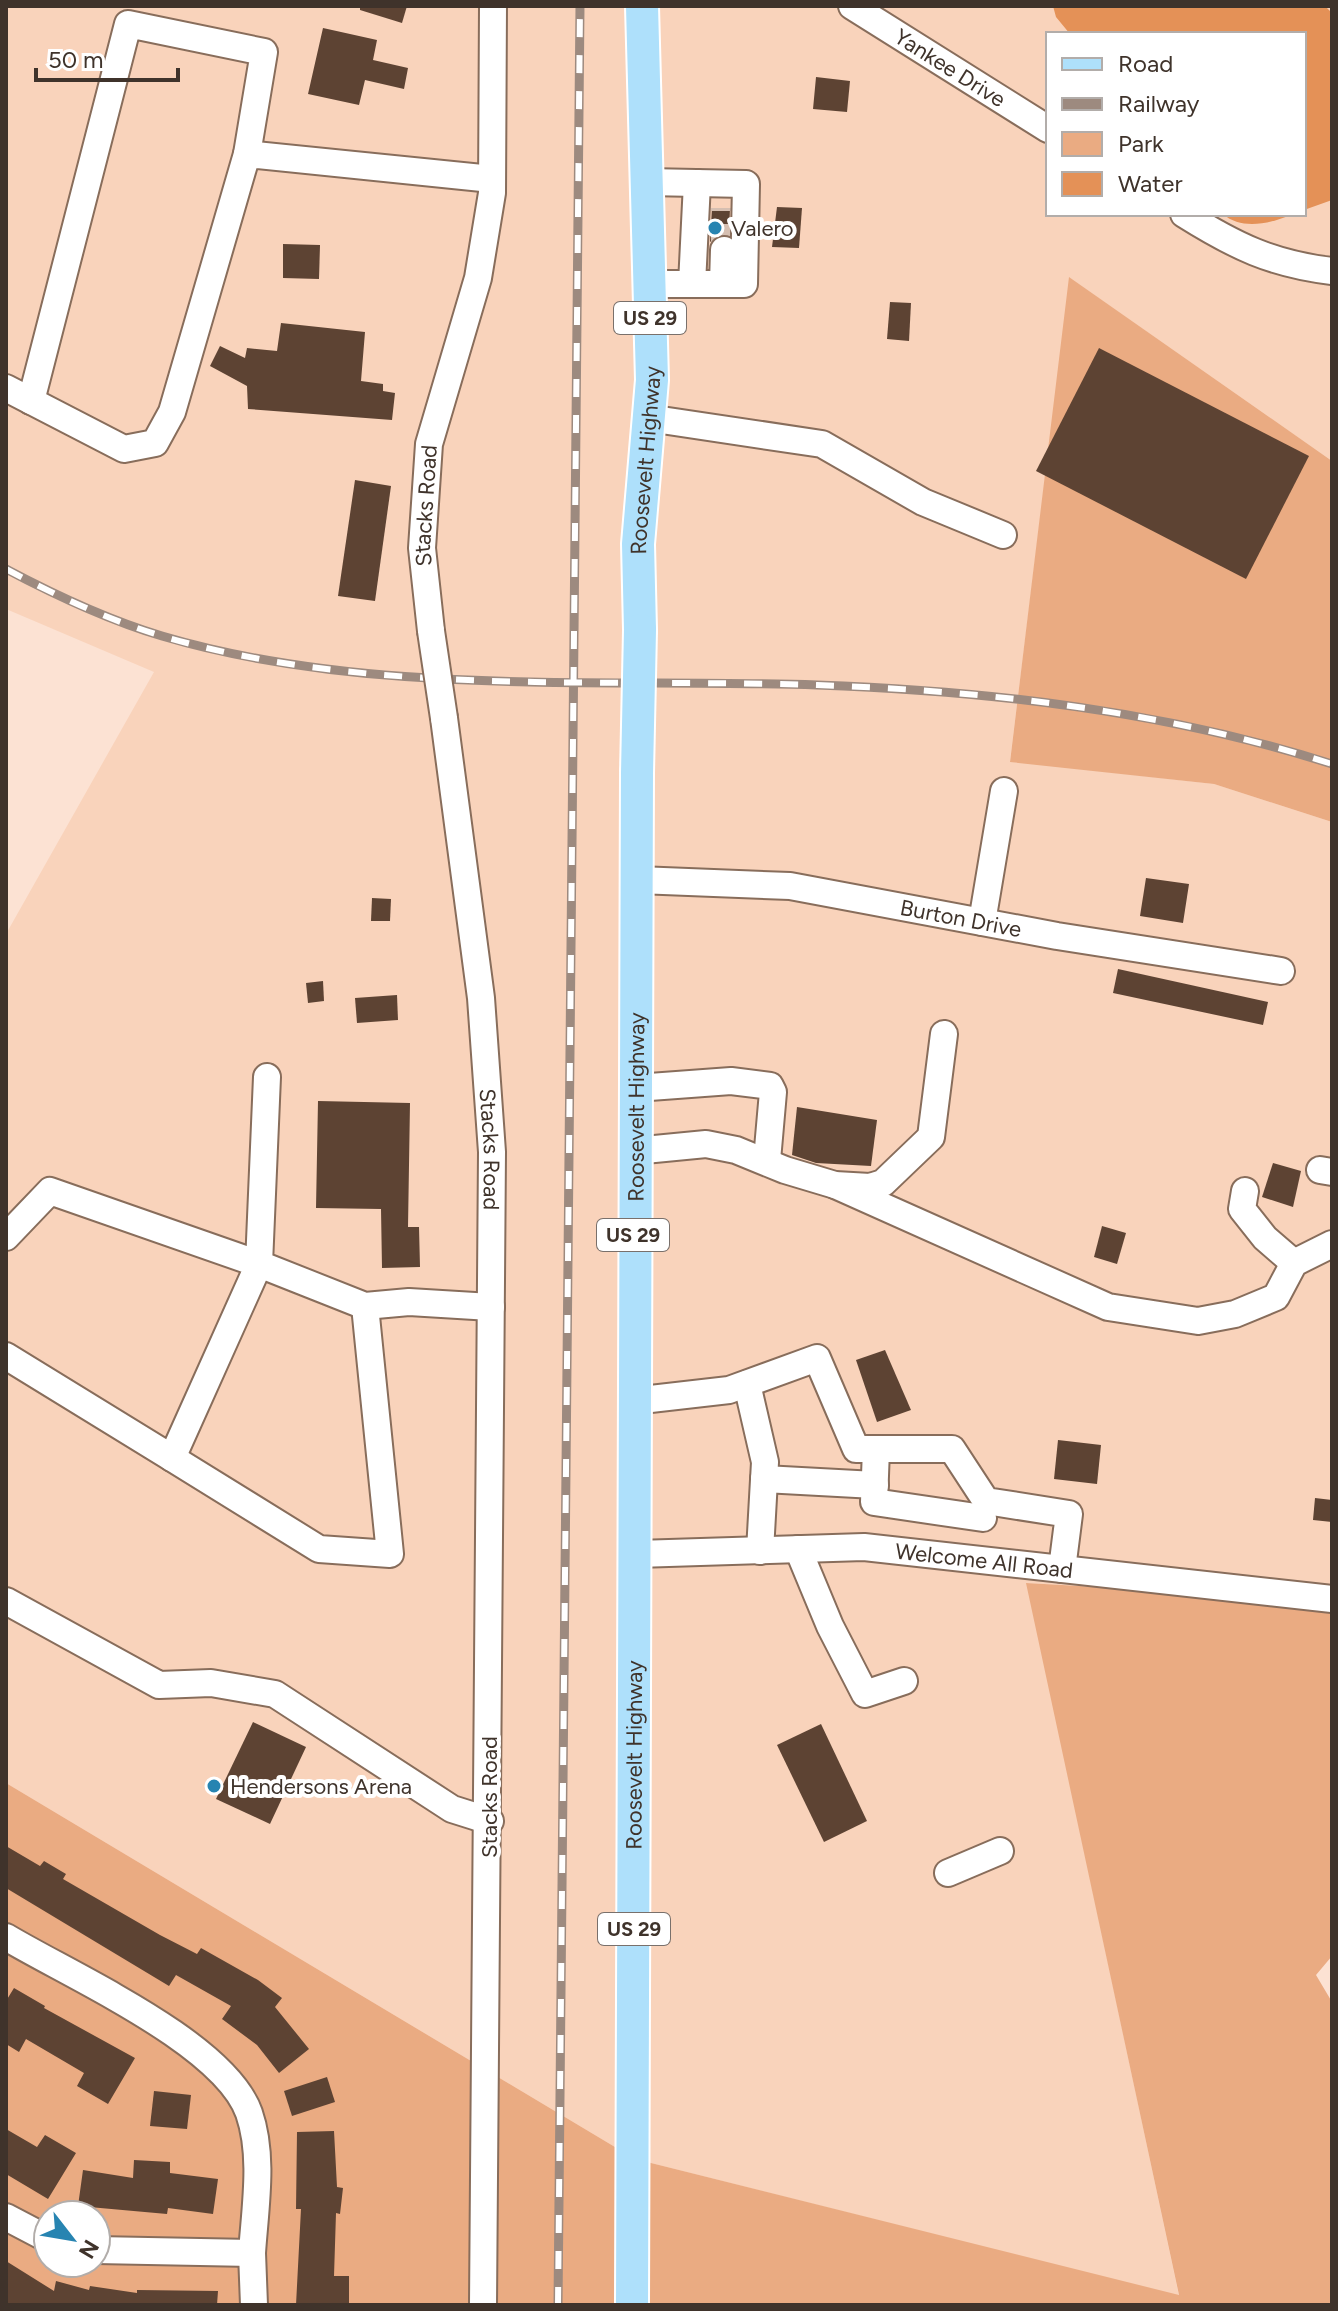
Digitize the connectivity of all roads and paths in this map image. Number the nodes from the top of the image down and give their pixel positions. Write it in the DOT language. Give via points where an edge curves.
graph roads {
  1 [pos="493,6"];
  2 [pos="642,6"];
  3 [pos="852,6"];
  4 [pos="1046,128"];
  5 [pos="247,154"];
  6 [pos="492,179"];
  7 [pos="647,182"];
  8 [pos="697,183"];
  9 [pos="1187,216"];
  10 [pos="724,250"];
  11 [pos="1332,271"];
  12 [pos="649,284"];
  13 [pos="692,284"];
  14 [pos="723,284"];
  15 [pos="6,388"];
  16 [pos="31,401"];
  17 [pos="648,418"];
  18 [pos="1003,535"];
  19 [pos="1004,791"];
  20 [pos="638,880"];
  21 [pos="982,922"];
  22 [pos="1281,971"];
  23 [pos="944,1034"];
  24 [pos="267,1077"];
  25 [pos="636,1088"];
  26 [pos="634,1151"];
  27 [pos="767,1160"];
  28 [pos="835,1185"];
  29 [pos="1245,1191"];
  30 [pos="6,1237"];
  31 [pos="1332,1244"];
  32 [pos="1294,1263"];
  33 [pos="259,1264"];
  34 [pos="365,1306"];
  35 [pos="491,1307"];
  36 [pos="6,1356"];
  37 [pos="747,1384"];
  38 [pos="633,1401"];
  39 [pos="876,1449"];
  40 [pos="172,1458"];
  41 [pos="764,1479"];
  42 [pos="875,1485"];
  43 [pos="984,1509"];
  44 [pos="798,1549"];
  45 [pos="760,1551"];
  46 [pos="637,1554"];
  47 [pos="977,1560"];
  48 [pos="1062,1569"];
  49 [pos="1332,1599"];
  50 [pos="6,1601"];
  51 [pos="904,1681"];
  52 [pos="490,1821"];
  53 [pos="1000,1851"];
  54 [pos="948,1873"];
  55 [pos="6,1937"];
  56 [pos="6,2217"];
  57 [pos="32,2231"];
  58 [pos="112,2250"];
  59 [pos="252,2253"];
  60 [pos="254,2305"];
  61 [pos="483,2305"];
  62 [pos="632,2305"];
  1 -- 6 [label="street, Stacks Road"];
  2 -- 7 [label="main road, Roosevelt Highway / US 29"];
  3 -- 4 [label="street, Yankee Drive"];
  5 -- 6 [label="street"];
  5 -- 16 [label="street" via="172,412 155,443 124,449"];
  5 -- 16 [label="street" via="264,52 128,24"];
  6 -- 35 [label="street, Stacks Road, bridge" via="478,278 429,444 422,548 481,998 492,1152"];
  7 -- 8 [label="street"];
  7 -- 12 [label="main road, Roosevelt Highway / US 29"];
  8 -- 13 [label="street"];
  8 -- 14 [label="street" via="724,196 746,184 744,284"];
  9 -- 11 [label="street" via="1237,247 1291,266"];
  10 -- 14 [label="street"];
  12 -- 13 [label="street"];
  12 -- 17 [label="main road, Roosevelt Highway / US 29"];
  13 -- 14 [label="street"];
  15 -- 16 [label="street"];
  17 -- 18 [label="street" via="822,444 923,502"];
  17 -- 20 [label="main road, Roosevelt Highway / US 29, bridge" via="638,544"];
  19 -- 21 [label="street"];
  20 -- 21 [label="street, Burton Drive" via="790,886"];
  20 -- 25 [label="main road, Roosevelt Highway / US 29"];
  21 -- 22 [label="street, Burton Drive"];
  23 -- 28 [label="street" via="931,1137 883,1183"];
  24 -- 33 [label="street"];
  25 -- 26 [label="main road, Roosevelt Highway / US 29"];
  25 -- 27 [label="street" via="731,1081 770,1086"];
  26 -- 27 [label="street" via="706,1144"];
  26 -- 38 [label="main road, Roosevelt Highway / US 29"];
  27 -- 28 [label="street"];
  28 -- 32 [label="street" via="1108,1307 1198,1321 1235,1314 1276,1297"];
  29 -- 32 [label="street" via="1242,1209"];
  30 -- 33 [label="street" via="50,1191"];
  31 -- 32 [label="street"];
  33 -- 34 [label="street"];
  33 -- 40 [label="street"];
  34 -- 35 [label="street" via="409,1302"];
  34 -- 40 [label="street" via="390,1554 319,1549"];
  35 -- 52 [label="street, Stacks Road"];
  36 -- 40 [label="street"];
  37 -- 38 [label="street"];
  37 -- 39 [label="street" via="817,1358 856,1449"];
  37 -- 41 [label="street"];
  38 -- 46 [label="main road, Roosevelt Highway / US 29"];
  39 -- 42 [label="street"];
  39 -- 43 [label="street" via="952,1449"];
  41 -- 42 [label="street"];
  41 -- 45 [label="street"];
  42 -- 43 [label="street" via="874,1502"];
  43 -- 47 [label="street"];
  43 -- 48 [label="street" via="1069,1514"];
  44 -- 45 [label="street, Welcome All Road"];
  44 -- 47 [label="street, Welcome All Road" via="864,1547"];
  44 -- 51 [label="street" via="865,1694"];
  45 -- 46 [label="street, Welcome All Road"];
  46 -- 62 [label="main road, Roosevelt Highway / US 29"];
  47 -- 48 [label="street, Welcome All Road"];
  48 -- 49 [label="street, Welcome All Road"];
  50 -- 52 [label="street" via="159,1685 211,1683 275,1694 452,1809"];
  52 -- 61 [label="street, Stacks Road"];
  53 -- 54 [label="street"];
  55 -- 59 [label="street" via="202,2052 239,2091 256,2141"];
  56 -- 57 [label="street"];
  58 -- 59 [label="street"];
  59 -- 60 [label="street"];
}
